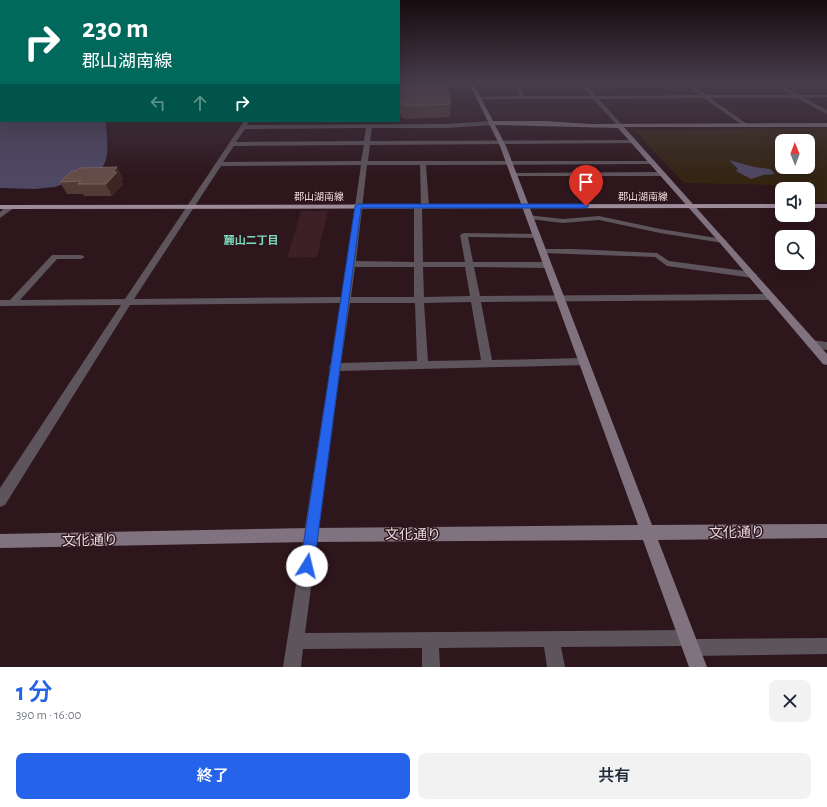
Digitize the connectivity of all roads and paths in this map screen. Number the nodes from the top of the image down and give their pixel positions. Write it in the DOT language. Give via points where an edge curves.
graph roads {
  1 [pos="487,114"];
  2 [pos="609,114"];
  3 [pos="729,114"];
  4 [pos="493,123"];
  5 [pos="245,124"];
  6 [pos="745,125"];
  7 [pos="827,125"];
  8 [pos="620,126"];
  9 [pos="369,127"];
  10 [pos="633,141"];
  11 [pos="501,142"];
  12 [pos="367,143"];
  13 [pos="232,144"];
  14 [pos="509,162"];
  15 [pos="651,162"];
  16 [pos="423,163"];
  17 [pos="218,164"];
  18 [pos="364,164"];
  19 [pos="662,174"];
  20 [pos="514,175"];
  21 [pos="191,206"];
  22 [pos="358,206"];
  23 [pos="422,206"];
  24 [pos="691,206"];
  25 [pos="775,206"];
  26 [pos="815,206"];
  27 [pos="827,206"];
  28 [pos="0,207"];
  29 [pos="11,207"];
  30 [pos="528,212"];
  31 [pos="0,216"];
  32 [pos="537,236"];
  33 [pos="723,241"];
  34 [pos="542,251"];
  35 [pos="81,258"];
  36 [pos="351,264"];
  37 [pos="418,264"];
  38 [pos="469,264"];
  39 [pos="547,265"];
  40 [pos="753,275"];
  41 [pos="770,297"];
  42 [pos="560,298"];
  43 [pos="419,299"];
  44 [pos="474,299"];
  45 [pos="346,300"];
  46 [pos="0,303"];
  47 [pos="12,303"];
  48 [pos="127,303"];
  49 [pos="812,344"];
  50 [pos="827,346"];
  51 [pos="827,361"];
  52 [pos="583,362"];
  53 [pos="487,364"];
  54 [pos="423,365"];
  55 [pos="334,366"];
  56 [pos="0,500"];
  57 [pos="827,531"];
  58 [pos="648,533"];
  59 [pos="312,535"];
  60 [pos="0,541"];
  61 [pos="551,639"];
  62 [pos="430,640"];
  63 [pos="295,641"];
  64 [pos="689,643"];
  65 [pos="827,646"];
  66 [pos="292,667"];
  67 [pos="431,667"];
  68 [pos="556,667"];
  69 [pos="698,667"];
  1 -- 4 [label="street"];
  2 -- 8 [label="street"];
  3 -- 6 [label="street"];
  4 -- 8 [label="street"];
  4 -- 9 [label="street"];
  4 -- 11 [label="street"];
  5 -- 9 [label="street"];
  5 -- 13 [label="street"];
  6 -- 7 [label="street"];
  6 -- 8 [label="street"];
  8 -- 10 [label="street"];
  9 -- 12 [label="street"];
  10 -- 11 [label="street"];
  10 -- 15 [label="street"];
  11 -- 12 [label="street"];
  11 -- 14 [label="street"];
  12 -- 13 [label="street"];
  12 -- 18 [label="street"];
  13 -- 17 [label="street"];
  14 -- 15 [label="street"];
  14 -- 16 [label="street"];
  14 -- 20 [label="street"];
  15 -- 19 [label="street"];
  16 -- 18 [label="street"];
  16 -- 23 [label="street"];
  17 -- 18 [label="street"];
  17 -- 21 [label="street"];
  18 -- 22 [label="street"];
  19 -- 20 [label="street"];
  19 -- 24 [label="street"];
  20 -- 30 [label="street"];
  21 -- 22 [label="main road, 郡山湖南線"];
  21 -- 29 [label="main road, 郡山湖南線"];
  21 -- 48 [label="street"];
  22 -- 23 [label="main road, 郡山湖南線"];
  22 -- 36 [label="street"];
  23 -- 30 [label="main road, 郡山湖南線"];
  23 -- 37 [label="street"];
  24 -- 25 [label="main road, 郡山湖南線"];
  24 -- 30 [label="main road, 郡山湖南線"];
  24 -- 33 [label="street"];
  26 -- 27 [label="main road"];
  28 -- 29 [label="main road, 郡山湖南線"];
  29 -- 31 [label="street"];
  30 -- 32 [label="street"];
  30 -- 33 [label="street" via="563,221 599,218"];
  32 -- 34 [label="street"];
  32 -- 38 [label="street" via="464,235"];
  33 -- 40 [label="street"];
  34 -- 39 [label="street"];
  34 -- 40 [label="street" via="657,255 667,264"];
  35 -- 47 [label="street" via="55,257"];
  36 -- 37 [label="street"];
  36 -- 45 [label="street"];
  37 -- 38 [label="street"];
  37 -- 43 [label="street"];
  38 -- 39 [label="street"];
  38 -- 44 [label="street"];
  39 -- 42 [label="street"];
  40 -- 41 [label="street"];
  41 -- 42 [label="street"];
  41 -- 49 [label="street"];
  42 -- 44 [label="street"];
  42 -- 52 [label="street"];
  43 -- 44 [label="street"];
  43 -- 45 [label="street"];
  43 -- 54 [label="street"];
  44 -- 53 [label="street"];
  45 -- 48 [label="street"];
  45 -- 55 [label="street"];
  46 -- 47 [label="street"];
  47 -- 48 [label="street"];
  48 -- 56 [label="street"];
  49 -- 50 [label="street"];
  49 -- 51 [label="street"];
  52 -- 53 [label="street"];
  52 -- 58 [label="street"];
  53 -- 54 [label="street"];
  54 -- 55 [label="street"];
  55 -- 59 [label="street"];
  57 -- 58 [label="street, 文化通り"];
  58 -- 59 [label="street, 文化通り"];
  58 -- 64 [label="street"];
  59 -- 60 [label="street, 文化通り"];
  59 -- 63 [label="street"];
  61 -- 62 [label="street"];
  61 -- 64 [label="street"];
  61 -- 68 [label="street"];
  62 -- 63 [label="street"];
  62 -- 67 [label="street"];
  63 -- 66 [label="street"];
  64 -- 65 [label="street"];
  64 -- 69 [label="street"];
}
